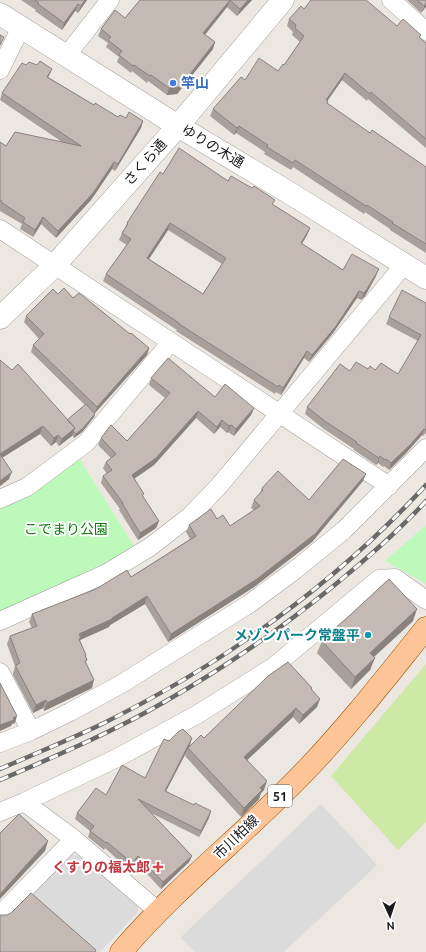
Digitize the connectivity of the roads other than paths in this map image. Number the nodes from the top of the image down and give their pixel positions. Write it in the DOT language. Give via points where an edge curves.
graph roads {
  1 [pos="110,0"];
  2 [pos="283,0"];
  3 [pos="391,0"];
  4 [pos="0,14"];
  5 [pos="21,27"];
  6 [pos="426,31"];
  7 [pos="67,55"];
  8 [pos="0,70"];
  9 [pos="178,126"];
  10 [pos="0,229"];
  11 [pos="55,265"];
  12 [pos="404,265"];
  13 [pos="426,278"];
  14 [pos="0,318"];
  15 [pos="171,342"];
  16 [pos="280,414"];
  17 [pos="426,448"];
  18 [pos="389,486"];
  19 [pos="0,499"];
  20 [pos="426,600"];
  21 [pos="0,621"];
  22 [pos="426,628"];
  23 [pos="0,672"];
  24 [pos="31,731"];
  25 [pos="0,744"];
  26 [pos="24,802"];
  27 [pos="0,812"];
  28 [pos="74,839"];
  29 [pos="158,912"];
  30 [pos="0,915"];
  31 [pos="121,952"];
  1 -- 7 [label="street"];
  2 -- 9 [label="street, さくら通"];
  3 -- 6 [label="street"];
  4 -- 5 [label="street, ゆりの木通"];
  5 -- 7 [label="street, ゆりの木通"];
  5 -- 8 [label="street"];
  7 -- 9 [label="street, ゆりの木通"];
  9 -- 11 [label="street, さくら通"];
  9 -- 12 [label="street, ゆりの木通"];
  10 -- 11 [label="street"];
  11 -- 14 [label="street, さくら通"];
  11 -- 15 [label="street"];
  12 -- 13 [label="street, ゆりの木通"];
  12 -- 16 [label="street"];
  15 -- 16 [label="street"];
  15 -- 19 [label="street" via="86,443 27,487"];
  16 -- 18 [label="street"];
  16 -- 21 [label="street" via="190,516 150,547 107,573"];
  17 -- 18 [label="street"];
  18 -- 24 [label="street" via="344,530 249,604 123,683"];
  20 -- 26 [label="street" via="395,578 380,579 267,671 198,714 117,758"];
  22 -- 29 [label="main road, 市川柏線 / 51" via="367,702 309,768"];
  23 -- 24 [label="street"];
  24 -- 25 [label="street"];
  26 -- 27 [label="street"];
  26 -- 28 [label="street"];
  28 -- 29 [label="street"];
  28 -- 30 [label="street"];
  29 -- 31 [label="main road, 市川柏線 / 51"];
}
